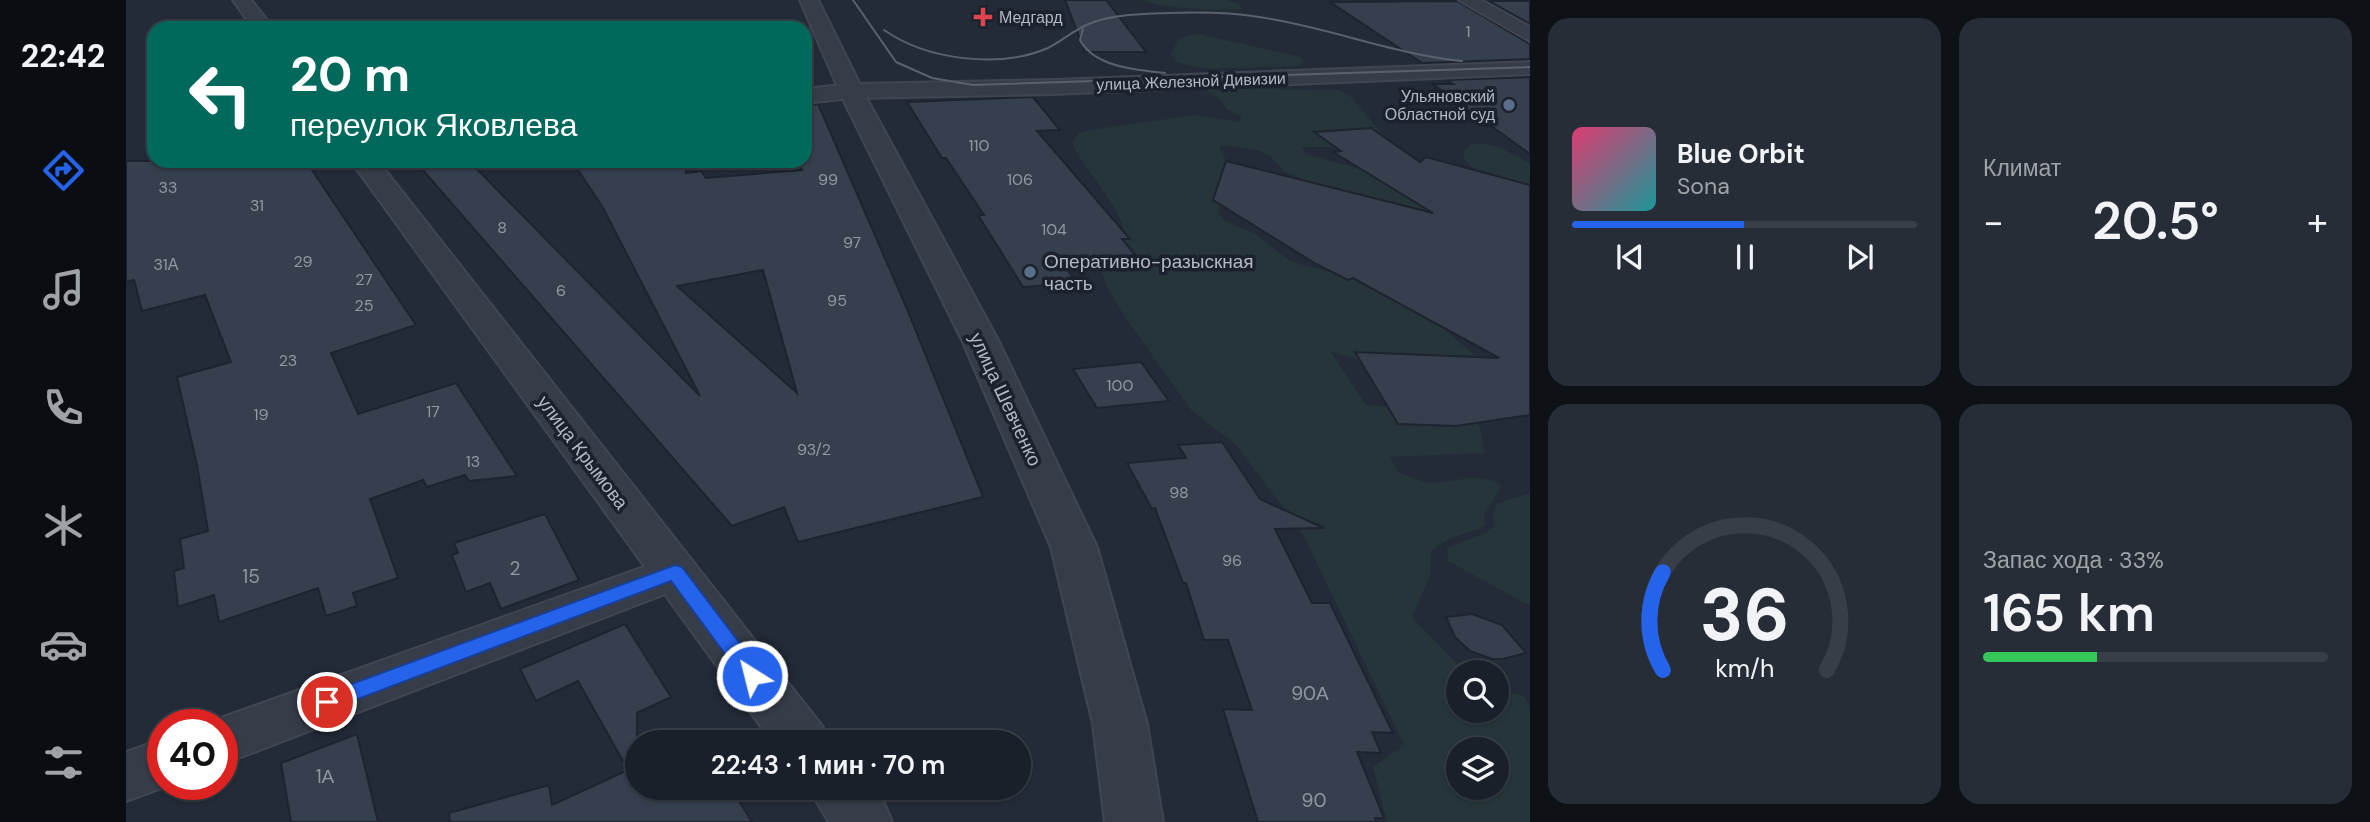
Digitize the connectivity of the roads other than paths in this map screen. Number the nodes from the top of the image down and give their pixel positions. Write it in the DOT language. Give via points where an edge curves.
graph roads {
  1 [pos="242,0"];
  2 [pos="808,0"];
  3 [pos="1468,0"];
  4 [pos="258,21"];
  5 [pos="1530,35"];
  6 [pos="1530,68"];
  7 [pos="851,91"];
  8 [pos="812,95"];
  9 [pos="368,168"];
  10 [pos="675,572"];
  11 [pos="794,730"];
  12 [pos="238,735"];
  13 [pos="147,769"];
  14 [pos="126,777"];
  15 [pos="846,800"];
  16 [pos="863,822"];
  17 [pos="1134,822"];
  1 -- 4 [label="street"];
  2 -- 7 [label="street, улица Шевченко"];
  3 -- 5 [label="street"];
  6 -- 7 [label="street, улица Железной Дивизии"];
  7 -- 8 [label="street, улица Железной Дивизии"];
  7 -- 17 [label="street, улица Шевченко" via="980,340 1074,547 1120,724"];
  9 -- 10 [label="street, улица Крымова"];
  10 -- 11 [label="street, улица Крымова"];
  10 -- 12 [label="street"];
  13 -- 14 [label="street"];
  15 -- 16 [label="street"];
}
